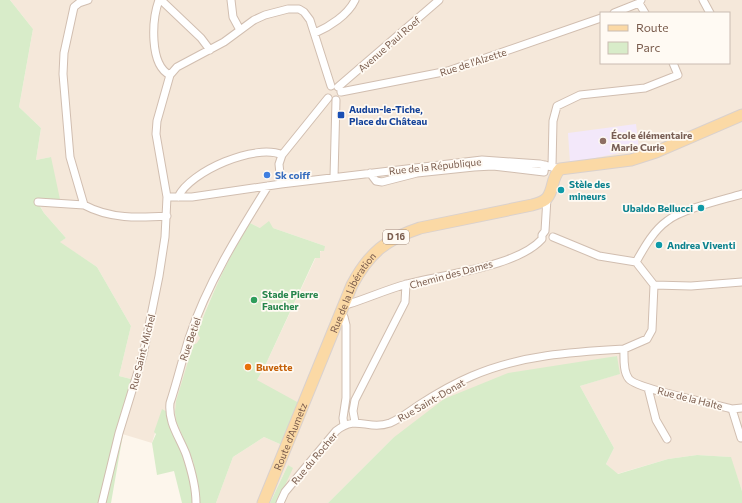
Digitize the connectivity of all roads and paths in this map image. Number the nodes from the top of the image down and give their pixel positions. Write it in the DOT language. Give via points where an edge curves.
graph roads {
  1 [pos="88,0"];
  2 [pos="160,0"];
  3 [pos="231,0"];
  4 [pos="355,0"];
  5 [pos="439,0"];
  6 [pos="703,0"];
  7 [pos="640,1"];
  8 [pos="75,4"];
  9 [pos="616,12"];
  10 [pos="645,12"];
  11 [pos="709,12"];
  12 [pos="600,18"];
  13 [pos="240,30"];
  14 [pos="315,33"];
  15 [pos="210,50"];
  16 [pos="673,64"];
  17 [pos="170,75"];
  18 [pos="337,88"];
  19 [pos="328,98"];
  20 [pos="336,100"];
  21 [pos="742,115"];
  22 [pos="282,155"];
  23 [pos="550,168"];
  24 [pos="334,177"];
  25 [pos="281,184"];
  26 [pos="268,186"];
  27 [pos="742,194"];
  28 [pos="178,197"];
  29 [pos="167,198"];
  30 [pos="547,198"];
  31 [pos="38,202"];
  32 [pos="84,205"];
  33 [pos="167,216"];
  34 [pos="546,231"];
  35 [pos="553,237"];
  36 [pos="542,239"];
  37 [pos="636,262"];
  38 [pos="742,282"];
  39 [pos="406,284"];
  40 [pos="654,285"];
  41 [pos="345,302"];
  42 [pos="340,315"];
  43 [pos="624,349"];
  44 [pos="318,370"];
  45 [pos="648,388"];
  46 [pos="346,400"];
  47 [pos="355,400"];
  48 [pos="742,408"];
  49 [pos="732,409"];
  50 [pos="355,422"];
  51 [pos="344,425"];
  52 [pos="741,438"];
  53 [pos="667,439"];
  54 [pos="102,503"];
  55 [pos="196,503"];
  56 [pos="263,503"];
  57 [pos="280,503"];
  1 -- 8 [label="street"];
  2 -- 15 [label="street" via="201,38"];
  2 -- 17 [label="street" via="155,10 153,35 161,67"];
  3 -- 13 [label="street" via="233,16"];
  4 -- 14 [label="street" via="346,12 325,29"];
  5 -- 18 [label="street, Avenue Paul Roef"];
  6 -- 11 [label="street"];
  7 -- 9 [label="street"];
  7 -- 10 [label="street"];
  8 -- 32 [label="street" via="64,52 63,74 70,156"];
  12 -- 18 [label="street, Rue de l'Alzette" via="448,71"];
  13 -- 14 [label="street" via="265,14 299,9 310,20"];
  13 -- 15 [label="street"];
  14 -- 18 [label="street"];
  15 -- 17 [label="street" via="177,67"];
  16 -- 23 [label="street" via="678,75 645,88 580,95 558,106 553,121"];
  17 -- 29 [label="street, Rue Saint-Michel" via="157,121 156,134"];
  18 -- 19 [label="street" via="326,92"];
  18 -- 20 [label="street, Avenue Paul Roef" via="341,95"];
  19 -- 20 [label="street"];
  19 -- 22 [label="street"];
  20 -- 24 [label="street"];
  21 -- 23 [label="main road" via="631,160"];
  22 -- 25 [label="street" via="279,164"];
  22 -- 28 [label="street" via="266,151 223,162 187,183"];
  23 -- 24 [label="street, Rue de la République" via="482,160"];
  23 -- 30 [label="main road" via="555,174"];
  24 -- 25 [label="street, Rue de la République"];
  25 -- 26 [label="street"];
  26 -- 28 [label="street"];
  26 -- 55 [label="street, Rue Betiel" via="235,239 204,302 189,338 170,403 171,423 189,462"];
  27 -- 37 [label="street" via="667,220 652,235"];
  28 -- 29 [label="street"];
  29 -- 33 [label="street, Rue Saint-Michel"];
  30 -- 34 [label="street, Chemin des Dames"];
  30 -- 41 [label="main road, Rue de la Libération / D 16" via="532,205 420,228 403,234 372,254 361,269"];
  31 -- 32 [label="street"];
  32 -- 33 [label="street" via="105,214 142,218"];
  33 -- 54 [label="street, Rue Saint-Michel" via="159,276 143,355 119,432"];
  34 -- 35 [label="street"];
  34 -- 36 [label="street, Chemin des Dames"];
  35 -- 36 [label="street, Chemin des Dames" via="548,242"];
  35 -- 37 [label="street" via="599,256"];
  36 -- 39 [label="street, Chemin des Dames" via="522,254 492,264"];
  37 -- 40 [label="street"];
  38 -- 40 [label="street" via="691,286"];
  39 -- 41 [label="street" via="350,304"];
  39 -- 47 [label="street, Chemin des Dames" via="404,302"];
  40 -- 43 [label="street" via="652,330 647,339"];
  41 -- 42 [label="main road, Rue de la Libération / D 16"];
  42 -- 44 [label="main road, Rue de la Libération / D 16"];
  42 -- 46 [label="street" via="344,317 346,325"];
  43 -- 45 [label="street, Rue de la Halte" via="626,374 630,380"];
  43 -- 50 [label="street, Rue Saint-Donat" via="566,353 503,364 442,390 393,422 380,426"];
  44 -- 56 [label="main road, Route d'Aumetz / D 16"];
  45 -- 49 [label="street, Rue de la Halte"];
  45 -- 53 [label="street, Rue de la Halte" via="656,420"];
  46 -- 47 [label="street"];
  46 -- 51 [label="street"];
  47 -- 50 [label="street, Chemin des Dames"];
  48 -- 49 [label="street, Rue de la Halte"];
  49 -- 52 [label="street, Rue de la Halte"];
  50 -- 51 [label="street, Rue du Rocher"];
  51 -- 57 [label="street, Rue du Rocher" via="336,431 285,492"];
}
